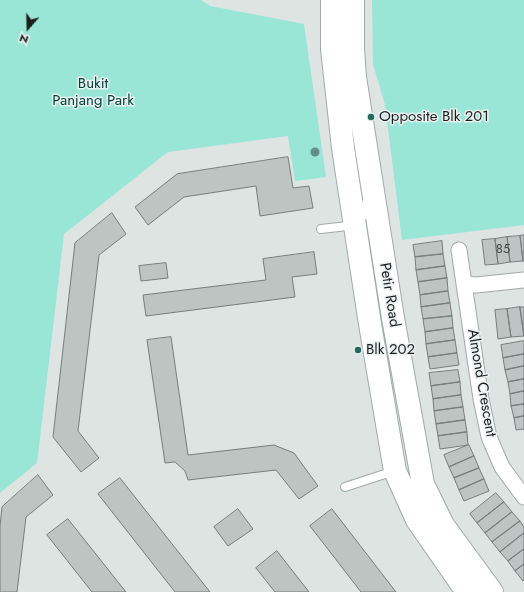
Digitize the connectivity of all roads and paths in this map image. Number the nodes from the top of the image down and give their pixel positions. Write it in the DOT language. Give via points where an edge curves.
graph roads {
  1 [pos="332,0"];
  2 [pos="353,0"];
  3 [pos="371,184"];
  4 [pos="356,225"];
  5 [pos="321,229"];
  6 [pos="459,250"];
  7 [pos="524,280"];
  8 [pos="465,284"];
  9 [pos="393,318"];
  10 [pos="370,324"];
  11 [pos="395,471"];
  12 [pos="345,487"];
  13 [pos="524,497"];
  14 [pos="467,592"];
  15 [pos="492,592"];
  1 -- 4 [label="main road, Petir Road" via="332,49 343,148"];
  2 -- 3 [label="main road, Petir Road" via="355,77"];
  3 -- 4 [label="lane" via="363,216"];
  3 -- 9 [label="main road, Petir Road"];
  4 -- 5 [label="lane"];
  4 -- 10 [label="main road, Petir Road"];
  6 -- 8 [label="street, Almond Crescent"];
  7 -- 8 [label="street"];
  8 -- 13 [label="street, Almond Crescent" via="489,437 502,467"];
  9 -- 10 [label="main road" via="387,311 379,308 372,313"];
  9 -- 15 [label="main road, Petir Road" via="423,484 443,525"];
  10 -- 11 [label="main road, Petir Road"];
  11 -- 12 [label="lane"];
  11 -- 14 [label="main road, Petir Road" via="417,520"];
}
